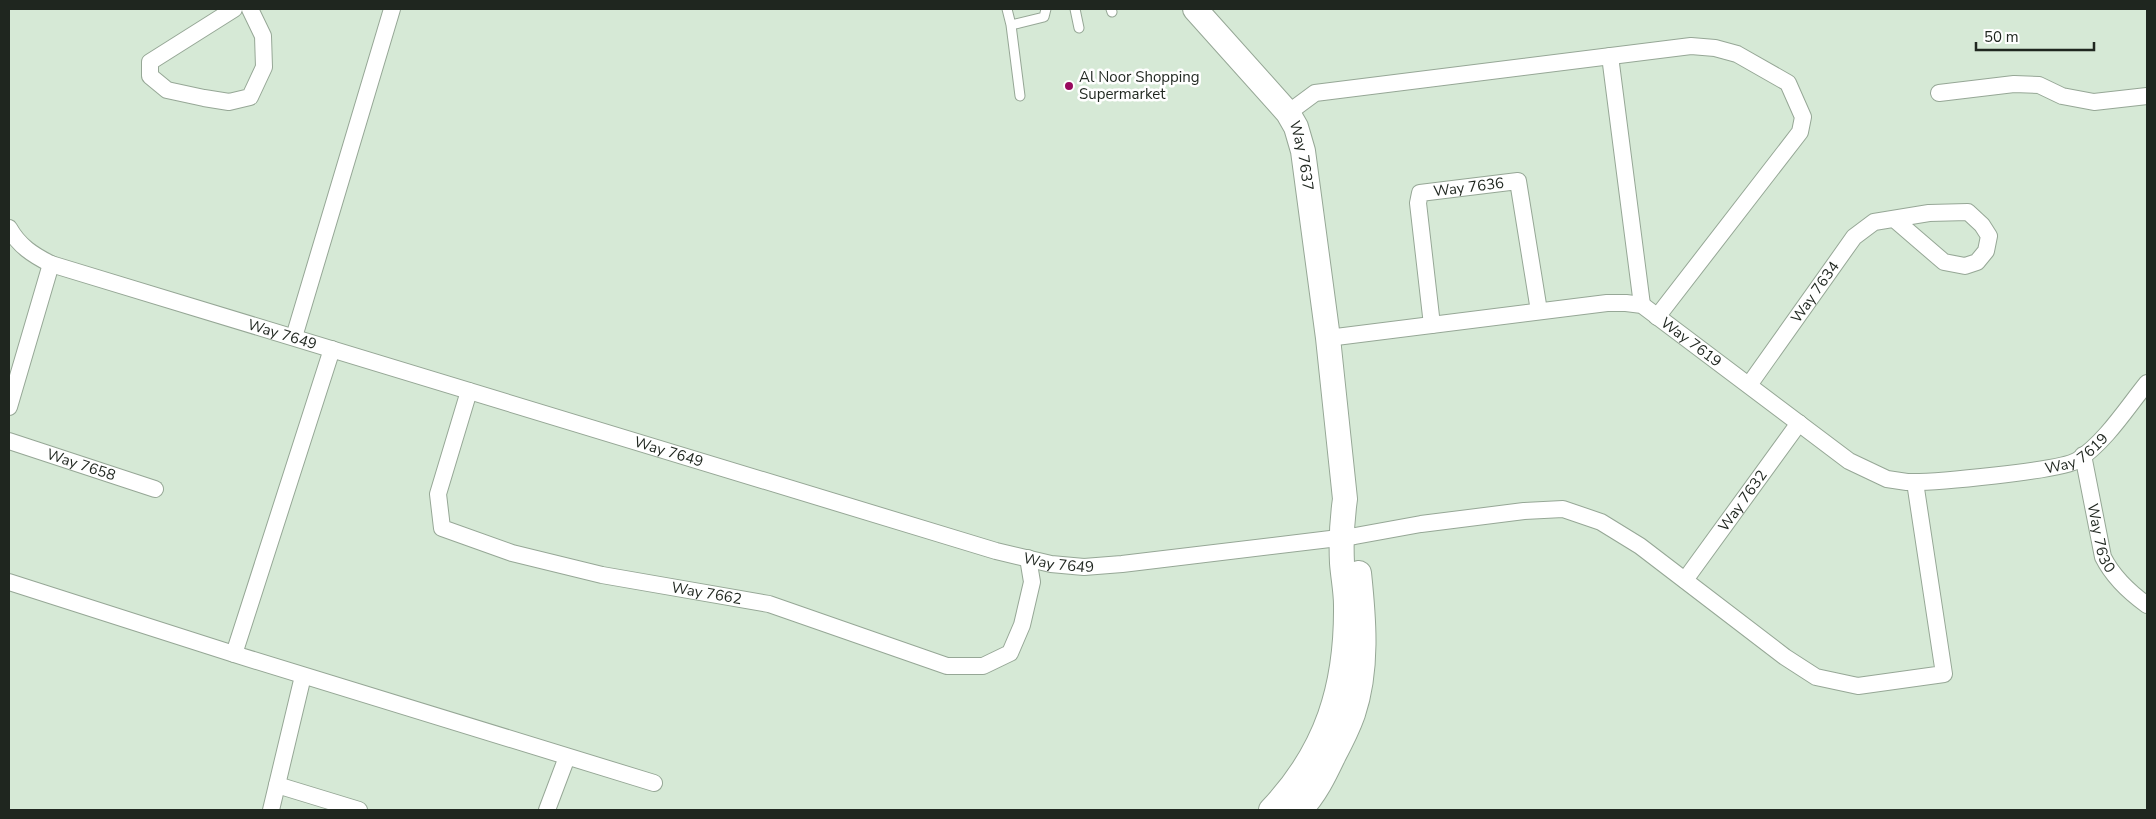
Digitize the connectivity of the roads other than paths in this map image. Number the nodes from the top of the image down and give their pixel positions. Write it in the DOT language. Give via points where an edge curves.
graph roads {
  1 [pos="234,9"];
  2 [pos="250,9"];
  3 [pos="392,9"];
  4 [pos="1007,9"];
  5 [pos="1046,9"];
  6 [pos="1075,9"];
  7 [pos="1195,9"];
  8 [pos="1011,25"];
  9 [pos="1079,28"];
  10 [pos="1610,56"];
  11 [pos="1939,93"];
  12 [pos="1020,96"];
  13 [pos="2147,96"];
  14 [pos="1288,113"];
  15 [pos="1894,218"];
  16 [pos="9,228"];
  17 [pos="51,264"];
  18 [pos="1642,306"];
  19 [pos="1539,311"];
  20 [pos="1657,317"];
  21 [pos="1432,325"];
  22 [pos="294,337"];
  23 [pos="1328,338"];
  24 [pos="332,349"];
  25 [pos="2147,383"];
  26 [pos="1749,385"];
  27 [pos="469,391"];
  28 [pos="9,407"];
  29 [pos="1799,423"];
  30 [pos="9,441"];
  31 [pos="2083,455"];
  32 [pos="1915,482"];
  33 [pos="155,489"];
  34 [pos="1349,537"];
  35 [pos="1028,558"];
  36 [pos="1685,580"];
  37 [pos="9,582"];
  38 [pos="2147,605"];
  39 [pos="234,654"];
  40 [pos="303,676"];
  41 [pos="567,757"];
  42 [pos="654,783"];
  43 [pos="277,785"];
  44 [pos="271,810"];
  45 [pos="359,810"];
  46 [pos="547,810"];
  47 [pos="1271,810"];
  48 [pos="1300,810"];
  1 -- 2 [label="street" via="150,62 150,76 167,90 204,98 229,102 250,97 264,67 263,36"];
  3 -- 22 [label="street"];
  4 -- 8 [label="lane"];
  5 -- 8 [label="lane" via="1044,18"];
  6 -- 9 [label="lane"];
  7 -- 14 [label="street, Way 7637"];
  8 -- 12 [label="lane"];
  10 -- 14 [label="street" via="1315,93"];
  10 -- 18 [label="street"];
  10 -- 20 [label="street" via="1691,46 1737,54 1788,83 1803,118 1800,132"];
  11 -- 13 [label="street" via="2014,84 2039,85 2062,96 2094,102"];
  14 -- 23 [label="street, Way 7637" via="1303,151"];
  15 -- 15 [label="street, Way 7634" via="1968,212 1989,236 1986,251 1977,262 1965,266 1944,262"];
  15 -- 26 [label="street, Way 7634" via="1874,222 1854,236"];
  16 -- 17 [label="street, Way 7649" via="16,241"];
  17 -- 22 [label="street, Way 7649"];
  17 -- 28 [label="street"];
  18 -- 19 [label="street, Way 7619" via="1607,303"];
  18 -- 20 [label="street, Way 7619"];
  19 -- 21 [label="street, Way 7619"];
  19 -- 21 [label="street, Way 7636" via="1518,181 1420,193 1418,203"];
  20 -- 26 [label="street, Way 7619"];
  21 -- 23 [label="street, Way 7619"];
  22 -- 24 [label="street, Way 7649"];
  23 -- 34 [label="street" via="1345,498 1352,516"];
  24 -- 27 [label="street, Way 7649"];
  24 -- 39 [label="street"];
  25 -- 31 [label="street, Way 7619" via="2104,436"];
  26 -- 29 [label="street, Way 7619"];
  27 -- 35 [label="street, Way 7649"];
  27 -- 35 [label="street, Way 7662" via="438,494 442,528 512,553 602,575 769,604 947,666 983,666 1010,653 1022,625 1032,582"];
  29 -- 32 [label="street, Way 7619" via="1849,461 1887,479"];
  29 -- 36 [label="street, Way 7632"];
  30 -- 33 [label="street, Way 7658"];
  31 -- 32 [label="street, Way 7619" via="2076,461 2053,468"];
  31 -- 38 [label="street, Way 7630" via="2103,557 2111,572"];
  32 -- 36 [label="street, Way 7649" via="1944,674 1858,686 1816,677"];
  34 -- 35 [label="street, Way 7649" via="1084,567"];
  34 -- 36 [label="street, Way 7649" via="1430,522 1563,509 1601,522"];
  34 -- 47 [label="street" via="1340,679 1334,706 1293,786"];
  34 -- 48 [label="street" via="1365,630 1361,679 1342,740 1327,771"];
  37 -- 39 [label="street"];
  39 -- 40 [label="street"];
  40 -- 41 [label="street"];
  40 -- 43 [label="street"];
  41 -- 42 [label="street"];
  41 -- 46 [label="street"];
  43 -- 44 [label="street"];
  43 -- 45 [label="street"];
}
